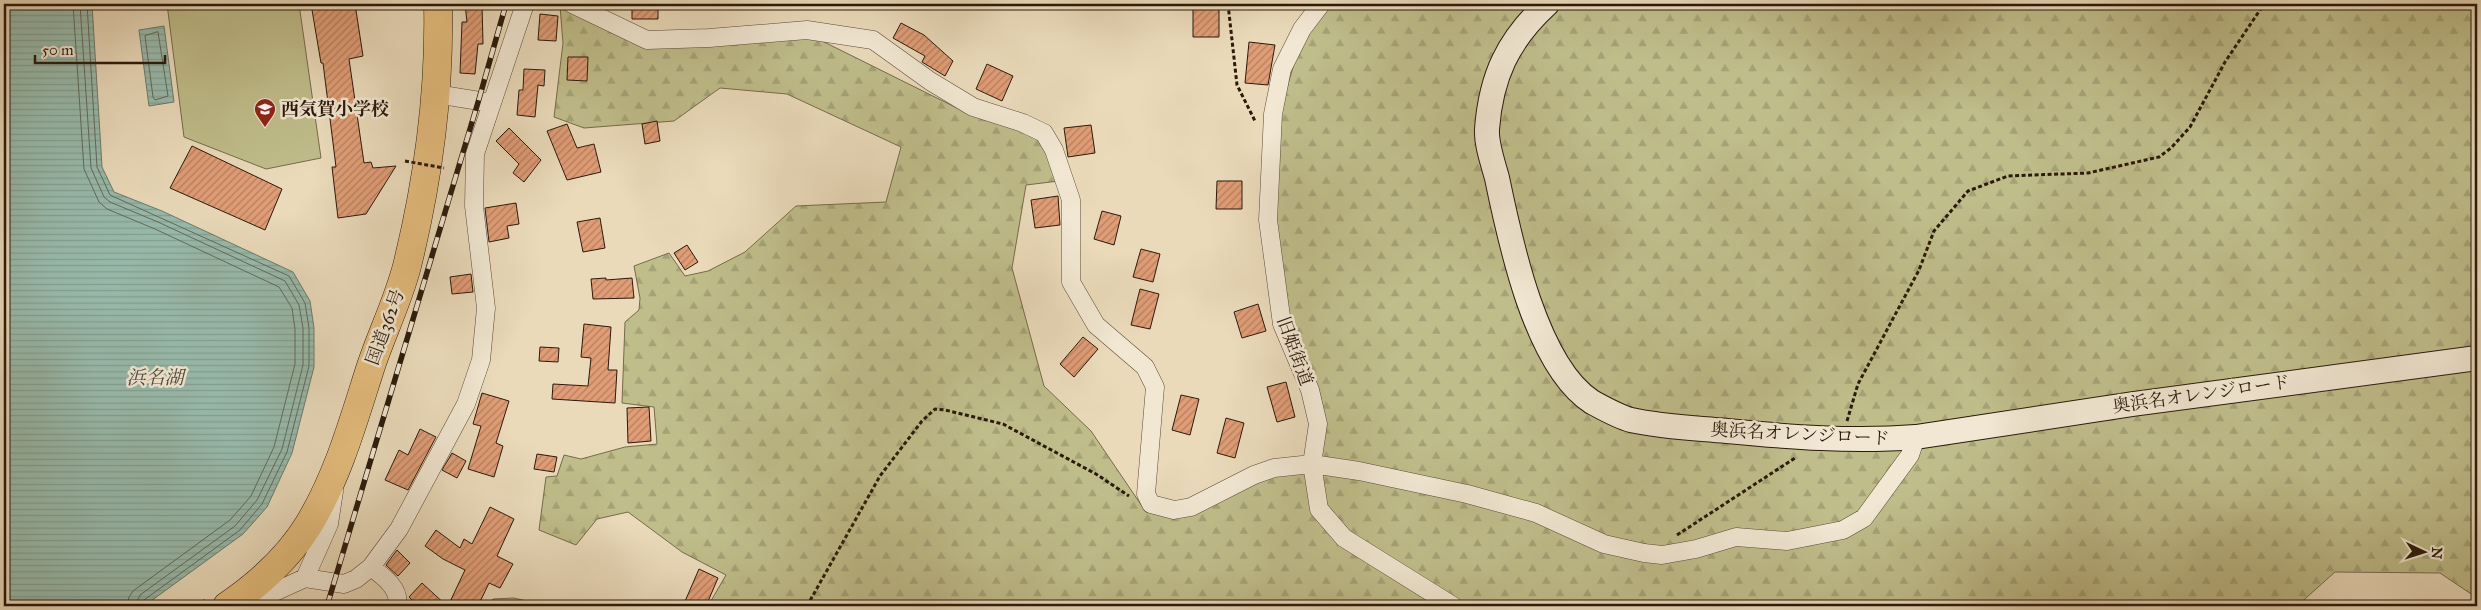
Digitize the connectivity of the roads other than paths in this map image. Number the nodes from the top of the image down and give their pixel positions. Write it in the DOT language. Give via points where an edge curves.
graph roads {
  1 [pos="438,4"];
  2 [pos="525,4"];
  3 [pos="572,4"];
  4 [pos="1321,4"];
  5 [pos="1547,4"];
  6 [pos="436,94"];
  7 [pos="492,103"];
  8 [pos="2477,358"];
  9 [pos="1916,437"];
  10 [pos="1312,464"];
  11 [pos="337,469"];
  12 [pos="370,567"];
  13 [pos="305,578"];
  14 [pos="220,601"];
  15 [pos="249,606"];
  16 [pos="397,606"];
  17 [pos="1453,606"];
  1 -- 6 [label="highway, 国道362号"];
  2 -- 7 [label="street"];
  3 -- 10 [label="street" via="647,40 807,30 873,40 973,107 1024,123 1044,133 1054,150 1072,200 1071,282 1096,325 1145,367 1155,387 1146,494 1151,504 1174,510 1191,508 1254,475 1274,468"];
  4 -- 10 [label="street, 旧姫街道" via="1302,29 1282,68 1273,114 1268,220 1282,324 1310,390 1318,424"];
  5 -- 9 [label="street, 奥浜名オレンジロード" via="1513,42 1498,68 1486,132 1521,274 1540,330 1563,374 1591,401 1629,420 1788,437 1877,440"];
  6 -- 7 [label="street"];
  6 -- 11 [label="highway, 国道362号" via="421,198 406,268"];
  7 -- 12 [label="street" via="474,154 474,206 486,308 481,360 466,404 446,445 399,529"];
  8 -- 9 [label="street, 奥浜名オレンジロード"];
  9 -- 10 [label="street" via="1910,455 1864,518 1843,530 1787,540 1736,537 1662,555 1604,544 1536,513 1467,494"];
  10 -- 17 [label="street, 旧姫街道" via="1319,509 1344,538"];
  11 -- 13 [label="street" via="329,524"];
  11 -- 14 [label="highway, 国道362号" via="309,524 286,555 251,589"];
  12 -- 13 [label="street" via="344,584"];
  12 -- 16 [label="street" via="387,579 398,601"];
  13 -- 15 [label="street"];
}
